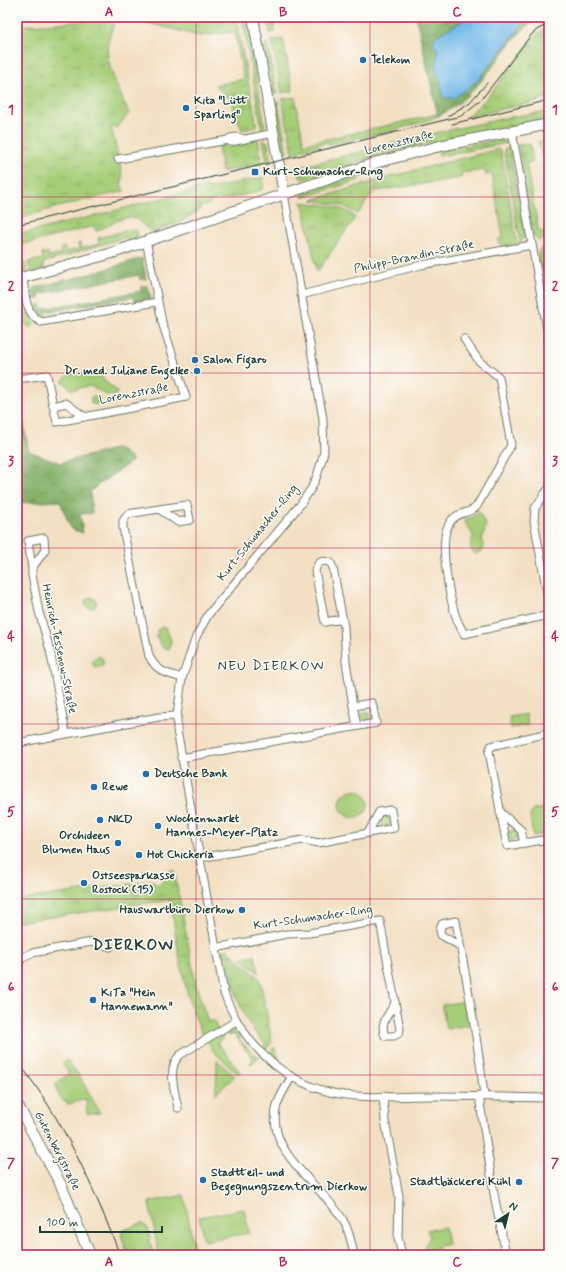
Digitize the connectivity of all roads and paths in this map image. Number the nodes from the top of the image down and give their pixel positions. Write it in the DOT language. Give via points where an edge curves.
graph roads {
  1 [pos="253,17"];
  2 [pos="549,124"];
  3 [pos="512,131"];
  4 [pos="274,133"];
  5 [pos="118,159"];
  6 [pos="284,194"];
  7 [pos="146,240"];
  8 [pos="532,245"];
  9 [pos="20,278"];
  10 [pos="301,295"];
  11 [pos="157,302"];
  12 [pos="464,339"];
  13 [pos="549,340"];
  14 [pos="17,379"];
  15 [pos="53,406"];
  16 [pos="85,417"];
  17 [pos="549,488"];
  18 [pos="159,509"];
  19 [pos="32,568"];
  20 [pos="549,603"];
  21 [pos="549,615"];
  22 [pos="343,619"];
  23 [pos="182,678"];
  24 [pos="353,706"];
  25 [pos="177,716"];
  26 [pos="357,726"];
  27 [pos="549,733"];
  28 [pos="66,734"];
  29 [pos="17,743"];
  30 [pos="181,758"];
  31 [pos="500,812"];
  32 [pos="368,833"];
  33 [pos="549,839"];
  34 [pos="524,843"];
  35 [pos="200,858"];
  36 [pos="460,946"];
  37 [pos="110,947"];
  38 [pos="215,948"];
  39 [pos="17,965"];
  40 [pos="395,1003"];
  41 [pos="236,1021"];
  42 [pos="291,1078"];
  43 [pos="383,1096"];
  44 [pos="481,1096"];
  45 [pos="549,1098"];
  46 [pos="17,1104"];
  47 [pos="178,1108"];
  48 [pos="90,1255"];
  49 [pos="354,1255"];
  50 [pos="402,1255"];
  51 [pos="506,1255"];
  1 -- 4 [label="street, Kurt-Schumacher-Ring"];
  2 -- 3 [label="street, Lorenzstraße"];
  3 -- 6 [label="street, Lorenzstraße" via="378,162"];
  3 -- 8 [label="street"];
  4 -- 5 [label="street" via="230,138"];
  4 -- 6 [label="street, Kurt-Schumacher-Ring"];
  6 -- 7 [label="street, Lorenzstraße"];
  6 -- 10 [label="street, Kurt-Schumacher-Ring"];
  7 -- 9 [label="street, Lorenzstraße" via="77,264"];
  7 -- 11 [label="street, Lorenzstraße"];
  8 -- 10 [label="street, Philipp-Brandin-Straße" via="421,265"];
  8 -- 13 [label="street"];
  9 -- 11 [label="street, Lorenzstraße" via="29,310 40,322"];
  10 -- 23 [label="street, Kurt-Schumacher-Ring" via="323,419 324,444 321,463 312,486 300,505 201,626"];
  11 -- 16 [label="street, Lorenzstraße" via="186,397"];
  12 -- 21 [label="street" via="480,361 499,377 512,442 475,509 458,513 447,526 444,554 455,616 464,634"];
  14 -- 15 [label="street, Lorenzstraße" via="47,374"];
  15 -- 16 [label="street" via="66,403"];
  15 -- 16 [label="street, Lorenzstraße" via="57,422"];
  17 -- 20 [label="street" via="538,503 534,514"];
  18 -- 23 [label="street" via="128,514 123,521 150,656 159,670"];
  19 -- 28 [label="street, Heinrich-Tessenow-Straße"];
  22 -- 22 [label="street" via="333,568 331,563 325,560 316,566 315,572 324,622"];
  22 -- 24 [label="street"];
  23 -- 25 [label="street, Kurt-Schumacher-Ring"];
  24 -- 26 [label="street"];
  24 -- 26 [label="street" via="372,703 376,723"];
  25 -- 28 [label="street"];
  25 -- 30 [label="street, Kurt-Schumacher-Ring"];
  26 -- 30 [label="street"];
  27 -- 31 [label="street" via="497,744 490,748"];
  28 -- 29 [label="street"];
  30 -- 35 [label="street, Kurt-Schumacher-Ring"];
  31 -- 34 [label="street" via="521,830"];
  31 -- 34 [label="street" via="507,846"];
  32 -- 35 [label="street" via="319,842 303,840"];
  33 -- 34 [label="street"];
  35 -- 38 [label="street, Kurt-Schumacher-Ring"];
  36 -- 44 [label="street" via="481,1068"];
  37 -- 39 [label="street" via="92,942 32,953 23,957"];
  38 -- 40 [label="street, Kurt-Schumacher-Ring" via="287,934 309,933 380,921"];
  38 -- 41 [label="street, Kurt-Schumacher-Ring" via="224,993"];
  41 -- 42 [label="street, Kurt-Schumacher-Ring" via="258,1050"];
  41 -- 47 [label="street" via="180,1054 174,1062 172,1070"];
  42 -- 43 [label="street, Kurt-Schumacher-Ring" via="316,1089 337,1094"];
  42 -- 49 [label="street" via="277,1104 276,1123 280,1137 288,1156 299,1171 311,1181 342,1220"];
  43 -- 44 [label="street, Kurt-Schumacher-Ring"];
  43 -- 50 [label="street" via="399,1196 398,1237"];
  44 -- 45 [label="street, Kurt-Schumacher-Ring"];
  44 -- 51 [label="street" via="494,1194"];
  46 -- 48 [label="street, Gutenbergstraße" via="61,1185"];
}
